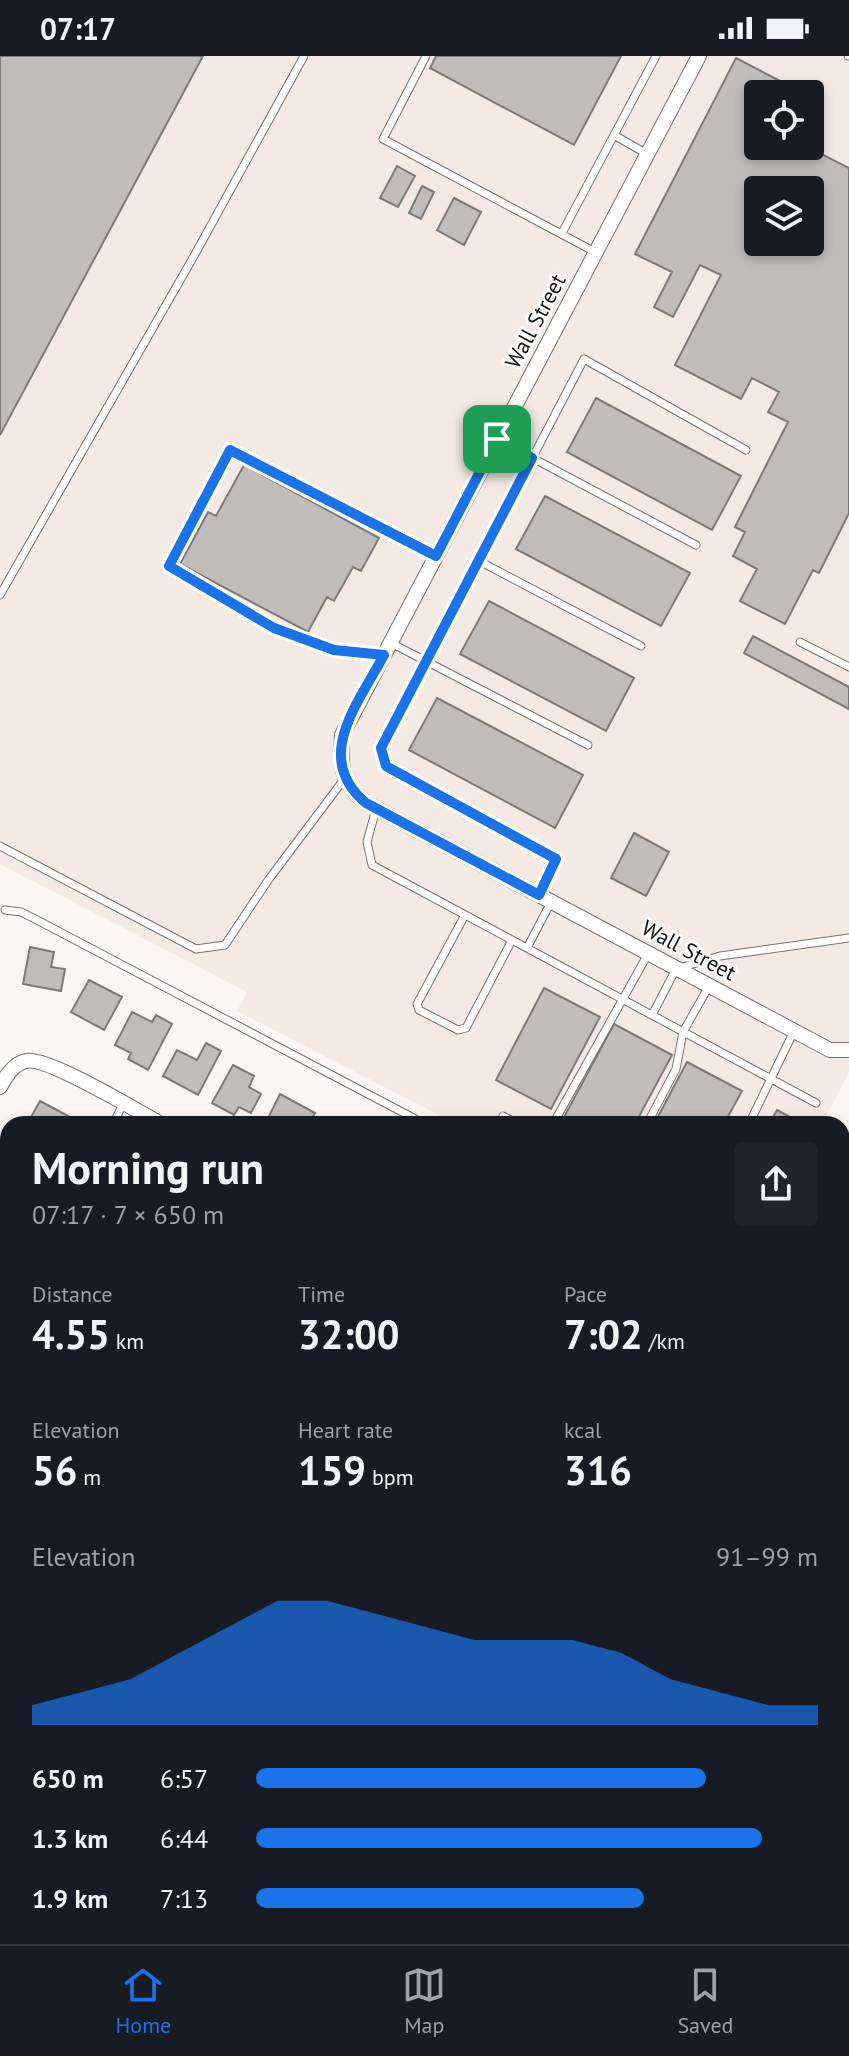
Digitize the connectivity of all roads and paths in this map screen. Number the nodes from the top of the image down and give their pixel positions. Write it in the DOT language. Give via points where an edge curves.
graph roads {
  1 [pos="304,56"];
  2 [pos="426,56"];
  3 [pos="656,56"];
  4 [pos="699,56"];
  5 [pos="614,135"];
  6 [pos="647,154"];
  7 [pos="562,233"];
  8 [pos="596,252"];
  9 [pos="497,439"];
  10 [pos="746,450"];
  11 [pos="532,458"];
  12 [pos="696,545"];
  13 [pos="436,556"];
  14 [pos="479,561"];
  15 [pos="0,595"];
  16 [pos="800,642"];
  17 [pos="641,646"];
  18 [pos="387,649"];
  19 [pos="426,662"];
  20 [pos="849,667"];
  21 [pos="588,745"];
  22 [pos="345,778"];
  23 [pos="376,809"];
  24 [pos="0,846"];
  25 [pos="545,899"];
  26 [pos="5,910"];
  27 [pos="465,915"];
  28 [pos="849,938"];
  29 [pos="512,940"];
  30 [pos="527,948"];
  31 [pos="648,954"];
  32 [pos="676,969"];
  33 [pos="709,986"];
  34 [pos="623,999"];
  35 [pos="652,1015"];
  36 [pos="794,1031"];
  37 [pos="683,1032"];
  38 [pos="849,1050"];
  39 [pos="769,1078"];
  40 [pos="0,1087"];
  41 [pos="816,1103"];
  42 [pos="123,1104"];
  43 [pos="117,1116"];
  44 [pos="146,1116"];
  45 [pos="410,1116"];
  46 [pos="557,1116"];
  47 [pos="651,1116"];
  48 [pos="752,1116"];
  1 -- 15 [label="lane"];
  2 -- 7 [label="lane" via="383,139"];
  3 -- 5 [label="lane"];
  4 -- 6 [label="street, Wall Street"];
  5 -- 6 [label="lane"];
  5 -- 7 [label="lane"];
  6 -- 8 [label="street, Wall Street"];
  7 -- 8 [label="lane"];
  8 -- 9 [label="street, Wall Street"];
  9 -- 11 [label="lane"];
  9 -- 13 [label="street, Wall Street"];
  10 -- 11 [label="lane" via="584,359"];
  11 -- 12 [label="lane"];
  11 -- 14 [label="lane"];
  13 -- 18 [label="street, Wall Street"];
  13 -- 18 [label="lane" via="230,450 169,566 274,628 334,650"];
  14 -- 17 [label="lane"];
  14 -- 19 [label="lane"];
  16 -- 20 [label="lane"];
  18 -- 19 [label="lane"];
  18 -- 22 [label="street, Wall Street" via="342,735 340,766"];
  19 -- 21 [label="lane"];
  19 -- 25 [label="lane" via="381,748 386,766 556,859"];
  22 -- 23 [label="street, Wall Street" via="352,792"];
  22 -- 24 [label="lane" via="225,945 196,949"];
  23 -- 25 [label="street, Wall Street"];
  23 -- 27 [label="lane" via="367,842 372,865"];
  25 -- 30 [label="lane"];
  25 -- 31 [label="street, Wall Street"];
  26 -- 45 [label="lane" via="37,920"];
  27 -- 29 [label="lane"];
  27 -- 29 [label="lane" via="417,1004 419,1010 458,1030 466,1028"];
  28 -- 32 [label="lane" via="720,956"];
  29 -- 30 [label="lane"];
  30 -- 34 [label="lane"];
  31 -- 32 [label="street, Wall Street"];
  31 -- 34 [label="lane"];
  32 -- 33 [label="street, Wall Street"];
  32 -- 35 [label="lane"];
  33 -- 36 [label="street, Wall Street"];
  33 -- 37 [label="lane"];
  34 -- 35 [label="lane"];
  34 -- 46 [label="lane"];
  35 -- 37 [label="lane"];
  36 -- 38 [label="street, Wall Street" via="830,1050"];
  36 -- 39 [label="lane"];
  37 -- 39 [label="lane"];
  37 -- 47 [label="lane" via="676,1069"];
  39 -- 41 [label="lane"];
  39 -- 48 [label="lane"];
  40 -- 42 [label="street" via="7,1073 34,1060"];
  42 -- 43 [label="lane"];
  42 -- 44 [label="street"];
}
